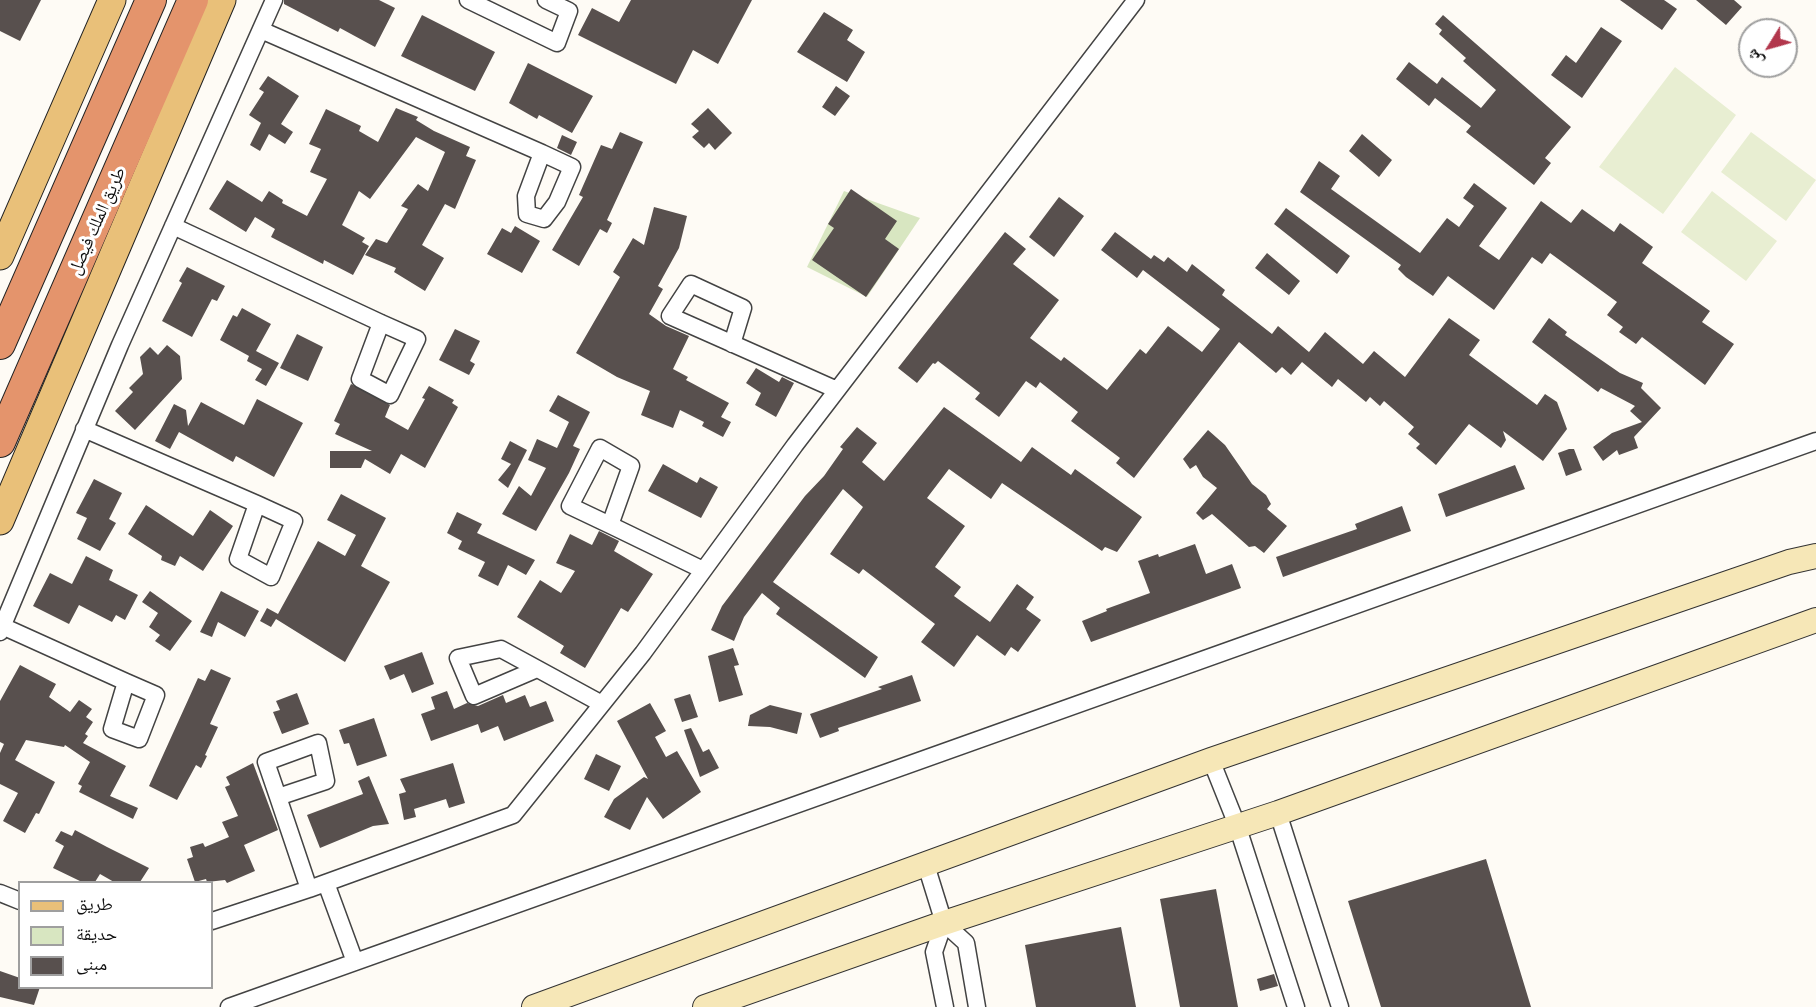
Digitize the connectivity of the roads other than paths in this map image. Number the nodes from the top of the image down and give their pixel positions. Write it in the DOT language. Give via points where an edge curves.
graph roads {
  1 [pos="112,0"];
  2 [pos="151,0"];
  3 [pos="194,0"];
  4 [pos="212,0"];
  5 [pos="222,0"];
  6 [pos="274,0"];
  7 [pos="468,0"];
  8 [pos="546,0"];
  9 [pos="1136,0"];
  10 [pos="261,30"];
  11 [pos="103,110"];
  12 [pos="146,110"];
  13 [pos="542,153"];
  14 [pos="120,168"];
  15 [pos="33,180"];
  16 [pos="174,226"];
  17 [pos="0,256"];
  18 [pos="110,262"];
  19 [pos="381,322"];
  20 [pos="0,344"];
  21 [pos="732,344"];
  22 [pos="837,390"];
  23 [pos="84,429"];
  24 [pos="1816,441"];
  25 [pos="0,442"];
  26 [pos="256,504"];
  27 [pos="0,521"];
  28 [pos="610,525"];
  29 [pos="1816,556"];
  30 [pos="703,570"];
  31 [pos="1816,620"];
  32 [pos="1,629"];
  33 [pos="537,669"];
  34 [pos="126,682"];
  35 [pos="602,704"];
  36 [pos="1211,760"];
  37 [pos="278,797"];
  38 [pos="1278,813"];
  39 [pos="1237,825"];
  40 [pos="926,865"];
  41 [pos="326,883"];
  42 [pos="309,889"];
  43 [pos="0,893"];
  44 [pos="18,900"];
  45 [pos="213,921"];
  46 [pos="944,923"];
  47 [pos="355,962"];
  48 [pos="229,1007"];
  49 [pos="534,1007"];
  50 [pos="705,1007"];
  51 [pos="945,1007"];
  52 [pos="978,1007"];
  53 [pos="1296,1007"];
  54 [pos="1340,1007"];
  1 -- 15 [label="main road"];
  2 -- 11 [label="highway"];
  3 -- 12 [label="highway, طريق الملك فيصل"];
  4 -- 12 [label="main road"];
  5 -- 18 [label="main road"];
  6 -- 10 [label="street"];
  7 -- 8 [label="street" via="557,44 569,11"];
  9 -- 22 [label="street"];
  10 -- 13 [label="street"];
  10 -- 16 [label="street"];
  11 -- 15 [label="main road"];
  11 -- 20 [label="highway"];
  12 -- 14 [label="highway, طريق الملك فيصل"];
  14 -- 18 [label="main road"];
  14 -- 25 [label="highway, طريق الملك فيصل"];
  15 -- 17 [label="main road"];
  16 -- 19 [label="street"];
  16 -- 23 [label="street"];
  18 -- 27 [label="main road"];
  21 -- 22 [label="street"];
  22 -- 30 [label="street"];
  23 -- 26 [label="street"];
  23 -- 32 [label="street"];
  24 -- 47 [label="street"];
  28 -- 28 [label="street" via="570,506 600,448 631,466"];
  28 -- 30 [label="street"];
  29 -- 36 [label="main road"];
  30 -- 35 [label="street"];
  31 -- 38 [label="main road"];
  32 -- 34 [label="street"];
  33 -- 35 [label="street"];
  35 -- 41 [label="street" via="513,814"];
  36 -- 39 [label="street"];
  36 -- 40 [label="main road"];
  37 -- 42 [label="street"];
  38 -- 39 [label="main road"];
  38 -- 54 [label="street"];
  39 -- 46 [label="main road"];
  39 -- 53 [label="street"];
  40 -- 46 [label="street"];
  40 -- 49 [label="main road"];
  41 -- 42 [label="street"];
  41 -- 47 [label="street"];
  42 -- 45 [label="street"];
  43 -- 44 [label="street"];
  46 -- 50 [label="main road"];
  46 -- 51 [label="street" via="934,952"];
  46 -- 52 [label="street" via="966,943"];
  47 -- 48 [label="street"];
}
